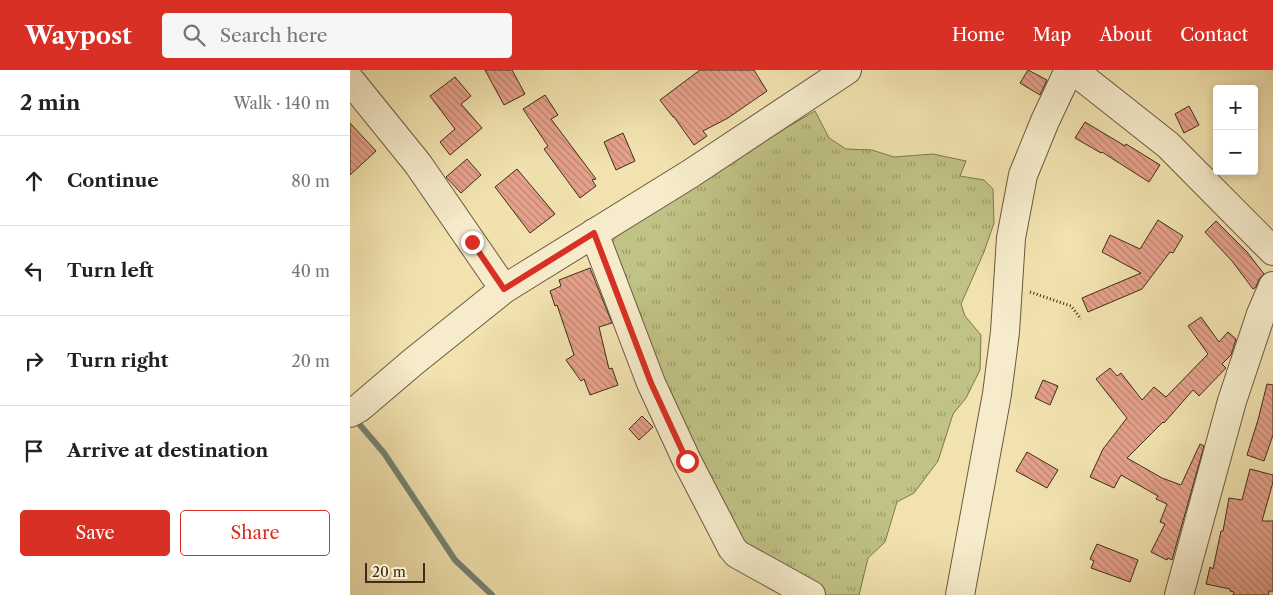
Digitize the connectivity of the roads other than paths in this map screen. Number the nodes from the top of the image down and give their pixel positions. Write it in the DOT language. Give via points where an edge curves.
graph roads {
  1 [pos="847,70"];
  2 [pos="1069,70"];
  3 [pos="1073,70"];
  4 [pos="350,80"];
  5 [pos="594,233"];
  6 [pos="1273,251"];
  7 [pos="1273,286"];
  8 [pos="504,289"];
  9 [pos="355,410"];
  10 [pos="811,595"];
  11 [pos="960,595"];
  12 [pos="1179,595"];
  1 -- 5 [label="street"];
  2 -- 11 [label="street" via="1023,174 1011,238 997,394"];
  3 -- 6 [label="street" via="1168,145"];
  4 -- 8 [label="street" via="418,164"];
  5 -- 8 [label="street"];
  5 -- 10 [label="street" via="651,383 732,548 737,554"];
  7 -- 12 [label="street" via="1232,401"];
  8 -- 9 [label="street"];
}
